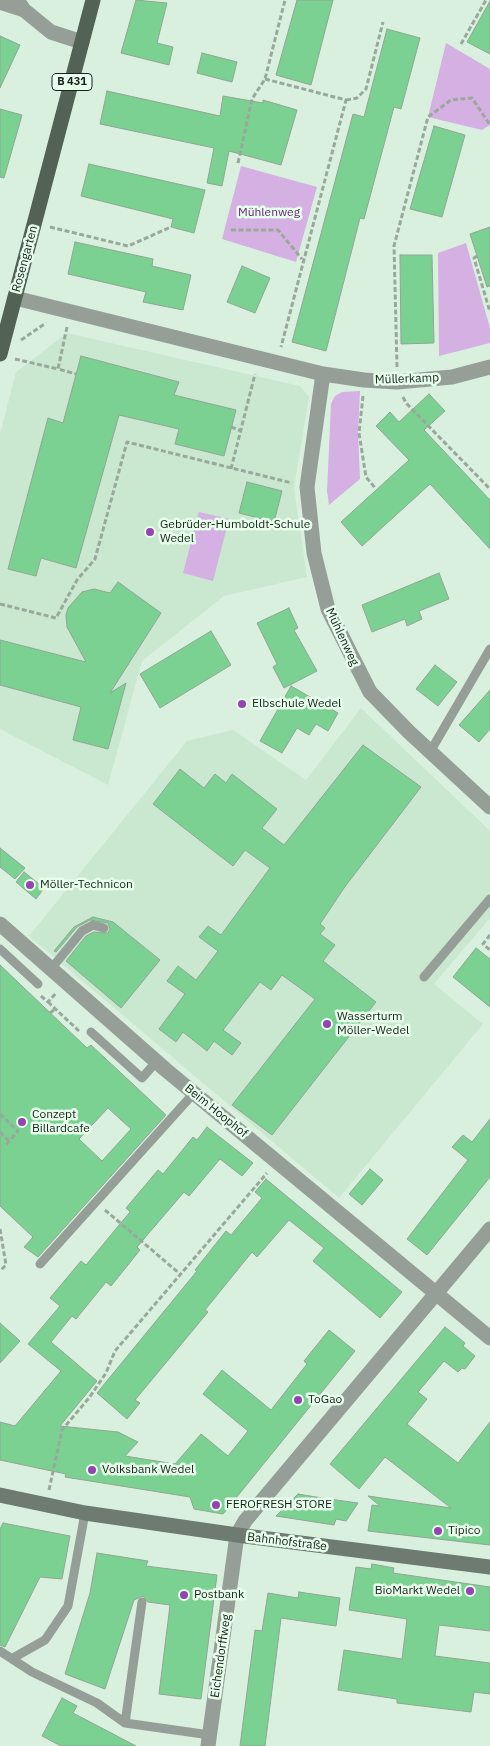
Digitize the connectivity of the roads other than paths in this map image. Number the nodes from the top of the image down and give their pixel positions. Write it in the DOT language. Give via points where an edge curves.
graph roads {
  1 [pos="93,0"];
  2 [pos="0,2"];
  3 [pos="20,5"];
  4 [pos="82,42"];
  5 [pos="15,298"];
  6 [pos="4,356"];
  7 [pos="490,367"];
  8 [pos="323,374"];
  9 [pos="490,649"];
  10 [pos="430,752"];
  11 [pos="490,808"];
  12 [pos="490,899"];
  13 [pos="0,924"];
  14 [pos="104,928"];
  15 [pos="0,949"];
  16 [pos="51,969"];
  17 [pos="424,977"];
  18 [pos="38,984"];
  19 [pos="87,1033"];
  20 [pos="156,1062"];
  21 [pos="194,1093"];
  22 [pos="490,1229"];
  23 [pos="40,1264"];
  24 [pos="437,1292"];
  25 [pos="490,1338"];
  26 [pos="0,1495"];
  27 [pos="85,1513"];
  28 [pos="238,1535"];
  29 [pos="490,1568"];
  30 [pos="142,1602"];
  31 [pos="0,1651"];
  32 [pos="13,1658"];
  33 [pos="125,1723"];
  34 [pos="209,1741"];
  1 -- 4 [label="main road, B 431"];
  2 -- 3 [label="street"];
  3 -- 4 [label="street" via="51,32"];
  4 -- 5 [label="main road, Rosengarten / B 431"];
  5 -- 6 [label="main road, Rosengarten / B 431"];
  5 -- 8 [label="street"];
  7 -- 8 [label="street, Müllerkamp" via="452,377 397,382"];
  8 -- 10 [label="street, Mühlenweg" via="307,487 314,553 328,608 370,692"];
  9 -- 10 [label="lane"];
  10 -- 11 [label="street, Mühlenweg"];
  12 -- 17 [label="lane"];
  13 -- 16 [label="street, Beim Hoophof"];
  14 -- 16 [label="lane" via="93,926 82,931"];
  15 -- 18 [label="lane"];
  16 -- 20 [label="street, Beim Hoophof"];
  19 -- 20 [label="lane" via="142,1078"];
  20 -- 21 [label="street, Beim Hoophof"];
  21 -- 23 [label="lane"];
  21 -- 24 [label="street, Beim Hoophof"];
  22 -- 24 [label="street"];
  24 -- 25 [label="street, Beim Hoophof"];
  24 -- 28 [label="street" via="245,1521"];
  26 -- 27 [label="street, Bahnhofstraße"];
  27 -- 28 [label="street, Bahnhofstraße"];
  27 -- 32 [label="lane" via="68,1606 45,1640"];
  28 -- 29 [label="street, Bahnhofstraße"];
  28 -- 34 [label="street, Eichendorffweg"];
  30 -- 33 [label="lane"];
  31 -- 32 [label="lane"];
  32 -- 33 [label="lane" via="32,1672 97,1703"];
  33 -- 34 [label="lane"];
}
